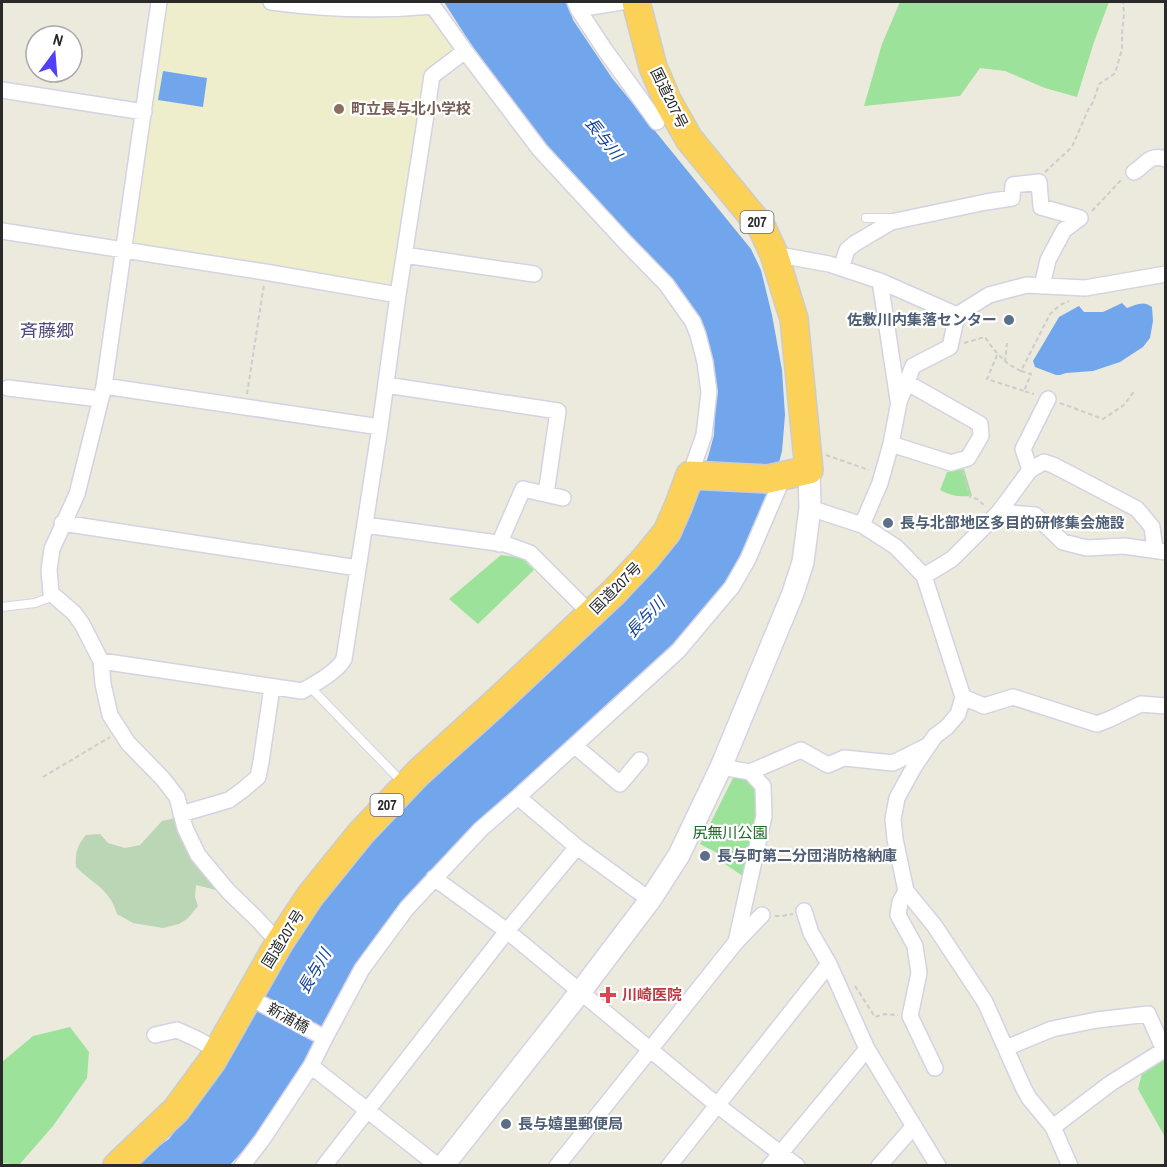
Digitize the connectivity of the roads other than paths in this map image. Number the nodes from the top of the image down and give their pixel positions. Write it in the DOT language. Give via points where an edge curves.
graph roads {
  1 [pos="159,2"];
  2 [pos="271,2"];
  3 [pos="621,2"];
  4 [pos="636,2"];
  5 [pos="432,4"];
  6 [pos="577,5"];
  7 [pos="465,51"];
  8 [pos="2,90"];
  9 [pos="144,112"];
  10 [pos="657,122"];
  11 [pos="1166,159"];
  12 [pos="1134,172"];
  13 [pos="866,218"];
  14 [pos="908,219"];
  15 [pos="2,231"];
  16 [pos="124,251"];
  17 [pos="774,254"];
  18 [pos="404,255"];
  19 [pos="841,268"];
  20 [pos="534,274"];
  21 [pos="1166,274"];
  22 [pos="880,281"];
  23 [pos="1042,286"];
  24 [pos="398,295"];
  25 [pos="957,315"];
  26 [pos="906,382"];
  27 [pos="386,385"];
  28 [pos="8,388"];
  29 [pos="102,393"];
  30 [pos="1048,399"];
  31 [pos="899,402"];
  32 [pos="380,428"];
  33 [pos="891,444"];
  34 [pos="794,467"];
  35 [pos="1030,470"];
  36 [pos="693,474"];
  37 [pos="546,494"];
  38 [pos="563,498"];
  39 [pos="810,508"];
  40 [pos="997,514"];
  41 [pos="62,523"];
  42 [pos="365,525"];
  43 [pos="862,525"];
  44 [pos="499,544"];
  45 [pos="1160,551"];
  46 [pos="358,568"];
  47 [pos="924,576"];
  48 [pos="54,596"];
  49 [pos="2,607"];
  50 [pos="590,613"];
  51 [pos="101,662"];
  52 [pos="272,687"];
  53 [pos="310,687"];
  54 [pos="963,697"];
  55 [pos="1166,706"];
  56 [pos="930,744"];
  57 [pos="575,746"];
  58 [pos="640,760"];
  59 [pos="721,767"];
  60 [pos="750,772"];
  61 [pos="406,786"];
  62 [pos="518,797"];
  63 [pos="181,814"];
  64 [pos="577,847"];
  65 [pos="434,878"];
  66 [pos="906,891"];
  67 [pos="650,900"];
  68 [pos="804,911"];
  69 [pos="762,915"];
  70 [pos="507,932"];
  71 [pos="736,942"];
  72 [pos="279,943"];
  73 [pos="829,964"];
  74 [pos="581,991"];
  75 [pos="252,998"];
  76 [pos="1148,1014"];
  77 [pos="1166,1020"];
  78 [pos="155,1035"];
  79 [pos="323,1037"];
  80 [pos="1006,1048"];
  81 [pos="650,1049"];
  82 [pos="867,1049"];
  83 [pos="218,1051"];
  84 [pos="311,1066"];
  85 [pos="935,1068"];
  86 [pos="717,1105"];
  87 [pos="367,1111"];
  88 [pos="914,1126"];
  89 [pos="1053,1127"];
  90 [pos="781,1152"];
  91 [pos="117,1166"];
  92 [pos="242,1166"];
  93 [pos="324,1166"];
  94 [pos="438,1166"];
  95 [pos="443,1166"];
  96 [pos="557,1166"];
  97 [pos="669,1166"];
  98 [pos="770,1166"];
  99 [pos="797,1166"];
  100 [pos="879,1166"];
  101 [pos="938,1166"];
  102 [pos="1070,1166"];
  1 -- 9 [label="street"];
  2 -- 5 [label="street" via="308,7 411,8"];
  3 -- 6 [label="street"];
  4 -- 17 [label="highway, 国道207号 / 207" via="653,67 667,100 690,139 762,228"];
  5 -- 7 [label="street"];
  6 -- 10 [label="street"];
  7 -- 18 [label="street" via="432,76"];
  7 -- 36 [label="street" via="540,150 666,284 693,322 709,392 704,435"];
  8 -- 9 [label="street"];
  9 -- 16 [label="street"];
  11 -- 12 [label="street" via="1146,161"];
  13 -- 14 [label="lane"];
  14 -- 19 [label="street" via="891,222 854,244 847,250"];
  14 -- 23 [label="street" via="1012,198 1013,185 1039,182 1041,207 1080,218 1064,230 1048,260"];
  15 -- 16 [label="street"];
  16 -- 24 [label="street"];
  16 -- 29 [label="street"];
  17 -- 19 [label="street"];
  17 -- 34 [label="highway, 国道207号 / 207" via="794,319"];
  18 -- 20 [label="street"];
  18 -- 24 [label="street"];
  19 -- 22 [label="street"];
  21 -- 23 [label="street" via="1085,288"];
  22 -- 25 [label="street"];
  22 -- 31 [label="street"];
  23 -- 25 [label="street" via="1027,285 989,295"];
  24 -- 27 [label="street"];
  25 -- 26 [label="street" via="950,347 913,366"];
  26 -- 31 [label="street"];
  26 -- 33 [label="street" via="980,424 981,436 968,458 951,464"];
  27 -- 32 [label="street"];
  27 -- 37 [label="street" via="558,411"];
  28 -- 29 [label="street"];
  29 -- 32 [label="street" via="245,407"];
  29 -- 41 [label="street" via="77,494"];
  30 -- 35 [label="street" via="1023,450"];
  31 -- 33 [label="street"];
  32 -- 42 [label="street"];
  33 -- 43 [label="street"];
  34 -- 36 [label="highway" via="755,479"];
  34 -- 39 [label="street"];
  34 -- 57 [label="street" via="732,587 678,651"];
  35 -- 40 [label="street"];
  35 -- 45 [label="street" via="1044,462 1053,465 1137,509 1152,527"];
  36 -- 50 [label="highway, 国道207号 / 207" via="666,532 645,559"];
  37 -- 38 [label="street"];
  37 -- 44 [label="street" via="524,489"];
  39 -- 43 [label="street"];
  39 -- 59 [label="street" via="803,562 793,593"];
  40 -- 45 [label="street" via="1035,515 1063,542 1087,548 1124,546"];
  40 -- 47 [label="street" via="952,559"];
  41 -- 46 [label="street"];
  41 -- 48 [label="street" via="49,570"];
  42 -- 44 [label="street"];
  42 -- 46 [label="street"];
  43 -- 47 [label="street" via="896,547"];
  44 -- 50 [label="street" via="530,553"];
  46 -- 53 [label="street" via="344,658"];
  47 -- 54 [label="street"];
  48 -- 49 [label="lane"];
  48 -- 51 [label="street" via="82,624"];
  50 -- 61 [label="highway, 国道207号 / 207"];
  51 -- 52 [label="street"];
  51 -- 63 [label="street" via="110,715 128,743 177,797"];
  52 -- 53 [label="street" via="302,691"];
  52 -- 63 [label="street" via="258,777 229,800"];
  53 -- 61 [label="lane"];
  54 -- 55 [label="street" via="984,706 1014,697 1097,724 1141,704"];
  54 -- 56 [label="street" via="958,714"];
  56 -- 60 [label="street" via="893,763 844,758 828,765 801,750"];
  56 -- 66 [label="street" via="897,798 893,819"];
  57 -- 58 [label="street" via="620,784"];
  57 -- 62 [label="street"];
  59 -- 60 [label="street"];
  59 -- 67 [label="street" via="678,855"];
  60 -- 71 [label="street" via="763,786 764,816"];
  61 -- 72 [label="highway, 国道207号 / 207" via="361,833"];
  62 -- 64 [label="street"];
  62 -- 65 [label="street"];
  63 -- 72 [label="street" via="198,855"];
  64 -- 67 [label="street"];
  64 -- 70 [label="street"];
  65 -- 70 [label="street"];
  65 -- 79 [label="street" via="362,969"];
  66 -- 80 [label="street" via="934,924 985,1002"];
  66 -- 85 [label="street" via="898,915 915,946 919,973 910,1016"];
  67 -- 74 [label="street"];
  68 -- 73 [label="street" via="811,933"];
  69 -- 71 [label="street"];
  70 -- 74 [label="street"];
  70 -- 87 [label="street"];
  71 -- 81 [label="street"];
  72 -- 75 [label="highway, 国道207号 / 207"];
  73 -- 82 [label="street"];
  73 -- 86 [label="street"];
  74 -- 81 [label="street"];
  74 -- 95 [label="street"];
  75 -- 79 [label="street, 新浦橋"];
  75 -- 83 [label="highway, 国道207号 / 207"];
  76 -- 77 [label="street"];
  76 -- 80 [label="street" via="1052,1029"];
  76 -- 89 [label="street" via="1164,1050 1111,1083"];
  78 -- 83 [label="street" via="177,1030"];
  79 -- 84 [label="street"];
  80 -- 89 [label="street" via="1029,1098"];
  81 -- 86 [label="street"];
  81 -- 96 [label="street"];
  82 -- 88 [label="street"];
  82 -- 90 [label="street"];
  83 -- 91 [label="highway, 国道207号 / 207" via="176,1110"];
  84 -- 87 [label="street"];
  84 -- 92 [label="street"];
  86 -- 90 [label="street"];
  86 -- 97 [label="street"];
  87 -- 93 [label="street"];
  87 -- 94 [label="street"];
  88 -- 100 [label="street"];
  88 -- 101 [label="street"];
  89 -- 102 [label="street"];
  90 -- 98 [label="street"];
  90 -- 99 [label="street"];
}
